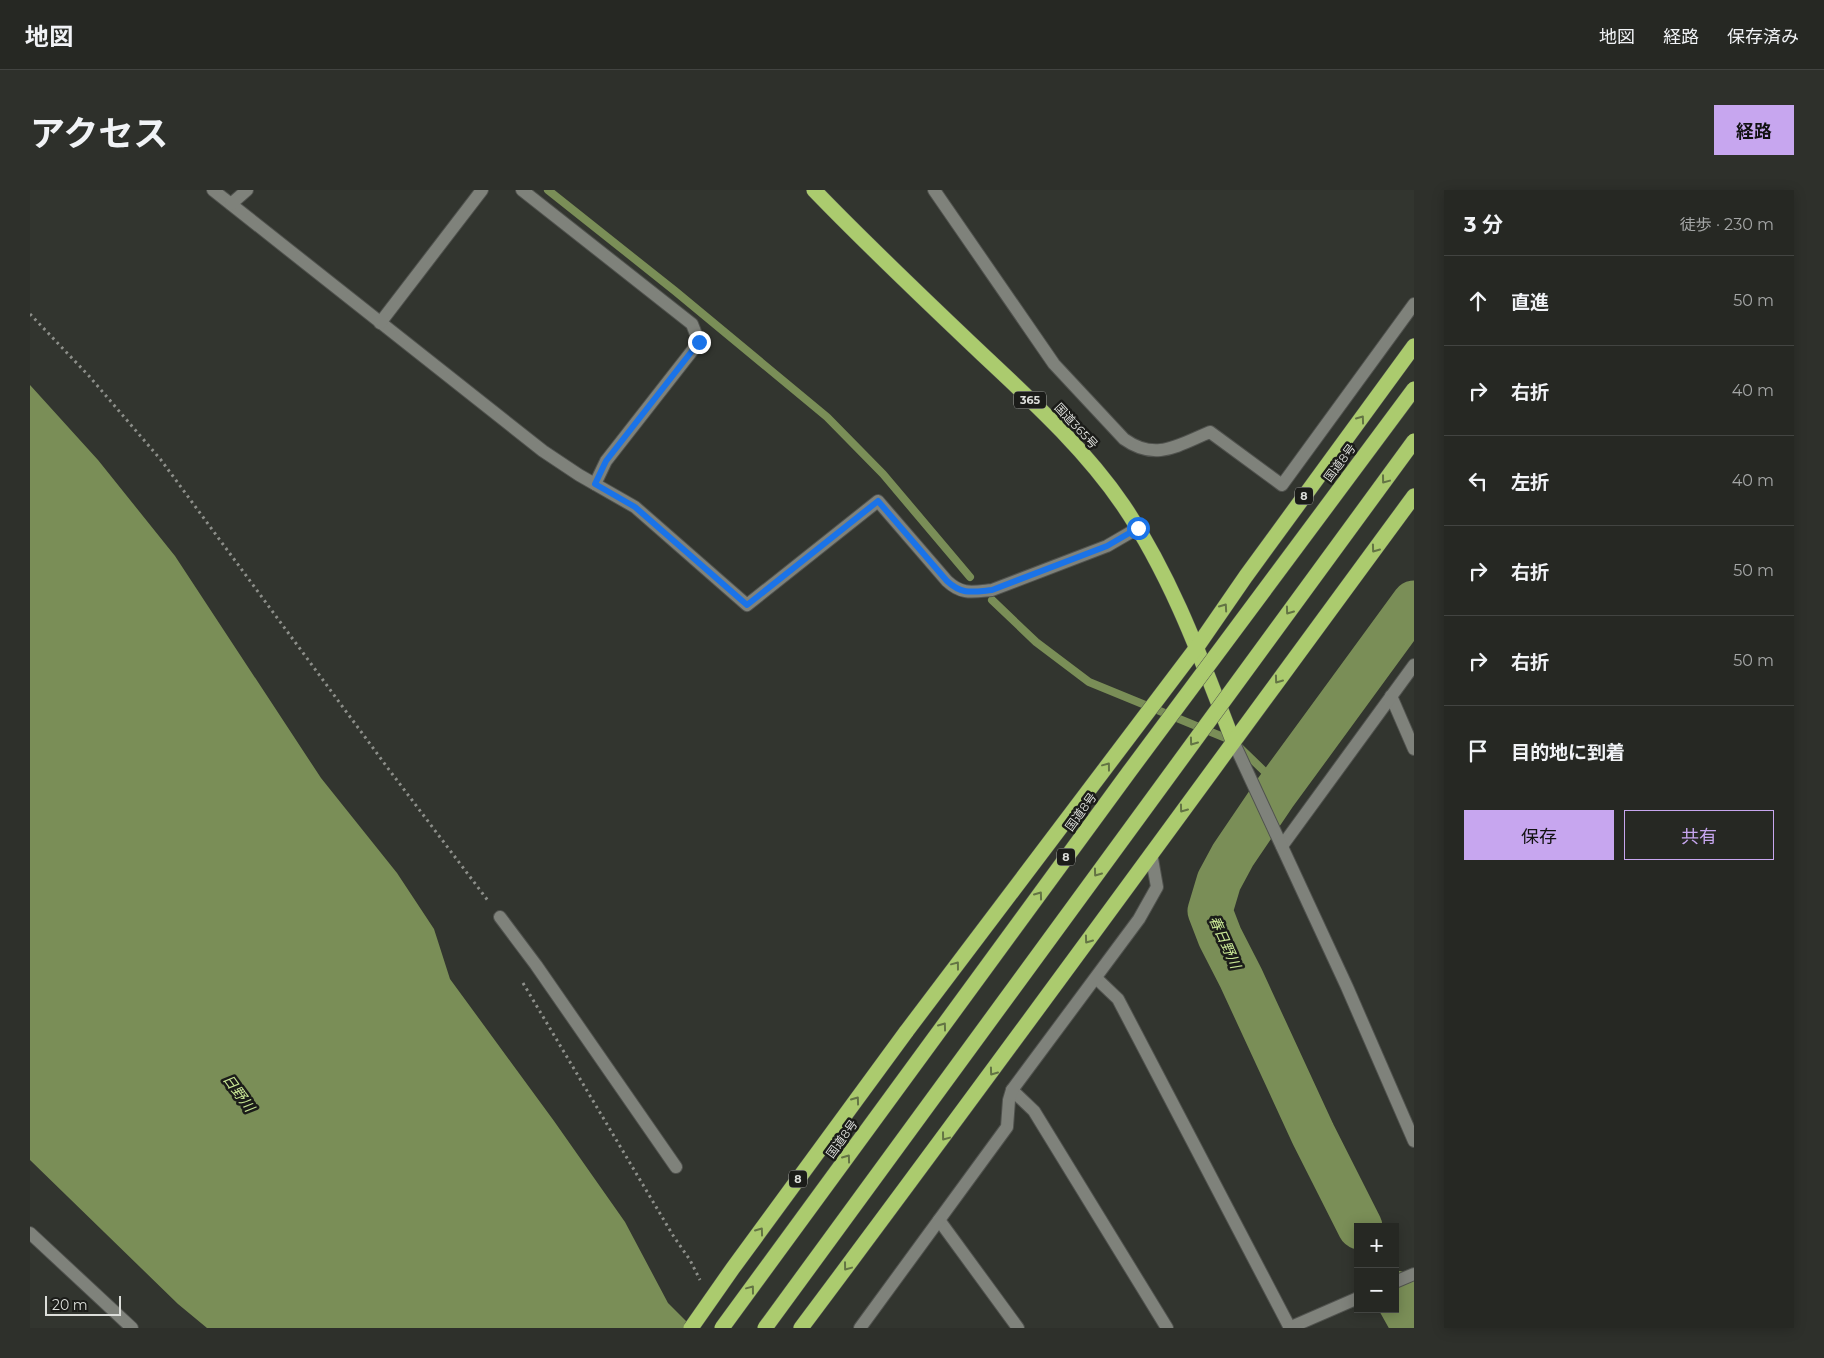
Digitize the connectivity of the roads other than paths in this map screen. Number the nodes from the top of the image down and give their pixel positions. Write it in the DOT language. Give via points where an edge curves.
graph roads {
  1 [pos="212,190"];
  2 [pos="248,190"];
  3 [pos="482,190"];
  4 [pos="522,190"];
  5 [pos="814,190"];
  6 [pos="934,190"];
  7 [pos="232,204"];
  8 [pos="1414,304"];
  9 [pos="380,323"];
  10 [pos="1414,346"];
  11 [pos="1414,389"];
  12 [pos="1414,441"];
  13 [pos="595,484"];
  14 [pos="1414,496"];
  15 [pos="1138,528"];
  16 [pos="1197,647"];
  17 [pos="1414,665"];
  18 [pos="1391,696"];
  19 [pos="1233,742"];
  20 [pos="1414,749"];
  21 [pos="1282,846"];
  22 [pos="1151,852"];
  23 [pos="500,917"];
  24 [pos="1096,978"];
  25 [pos="1012,1090"];
  26 [pos="1414,1141"];
  27 [pos="676,1167"];
  28 [pos="939,1220"];
  29 [pos="30,1233"];
  30 [pos="1414,1274"];
  31 [pos="1399,1280"];
  32 [pos="1354,1300"];
  33 [pos="132,1328"];
  34 [pos="691,1328"];
  35 [pos="722,1328"];
  36 [pos="765,1328"];
  37 [pos="802,1328"];
  38 [pos="860,1328"];
  39 [pos="1018,1328"];
  40 [pos="1166,1328"];
  41 [pos="1290,1328"];
  1 -- 7 [label="street"];
  2 -- 7 [label="street"];
  3 -- 9 [label="street"];
  4 -- 13 [label="street" via="692,324 699,342 606,461"];
  5 -- 15 [label="highway, 国道365号 / 365" via="1066,436 1104,479"];
  6 -- 8 [label="street" via="1054,364 1124,439 1151,451 1166,450 1210,432 1282,485"];
  7 -- 9 [label="street"];
  9 -- 13 [label="street" via="543,452"];
  16 -- 10 [label="highway, 8, one-way"];
  35 -- 11 [label="highway, 国道8号 / 8, one-way, bridge"];
  12 -- 36 [label="highway, one-way, bridge"];
  13 -- 15 [label="street" via="635,507 747,605 878,501 947,581 956,589 972,592 992,590 1098,550"];
  14 -- 19 [label="highway, one-way"];
  15 -- 16 [label="highway, 国道365号 / 365"];
  16 -- 19 [label="highway, 国道365号 / 365"];
  34 -- 16 [label="highway, 8, one-way, bridge" via="906,1032"];
  17 -- 18 [label="street"];
  18 -- 20 [label="street"];
  18 -- 21 [label="street"];
  19 -- 21 [label="street"];
  19 -- 22 [label="highway, one-way"];
  21 -- 26 [label="street"];
  22 -- 24 [label="street" via="1157,887 1140,919"];
  22 -- 37 [label="highway, one-way" via="974,1098"];
  23 -- 27 [label="street"];
  24 -- 25 [label="street"];
  24 -- 41 [label="street" via="1118,999"];
  25 -- 28 [label="street" via="1007,1127"];
  25 -- 40 [label="street" via="1034,1111"];
  28 -- 38 [label="street"];
  28 -- 39 [label="street"];
  29 -- 33 [label="street"];
  30 -- 31 [label="street"];
  32 -- 41 [label="street"];
}
